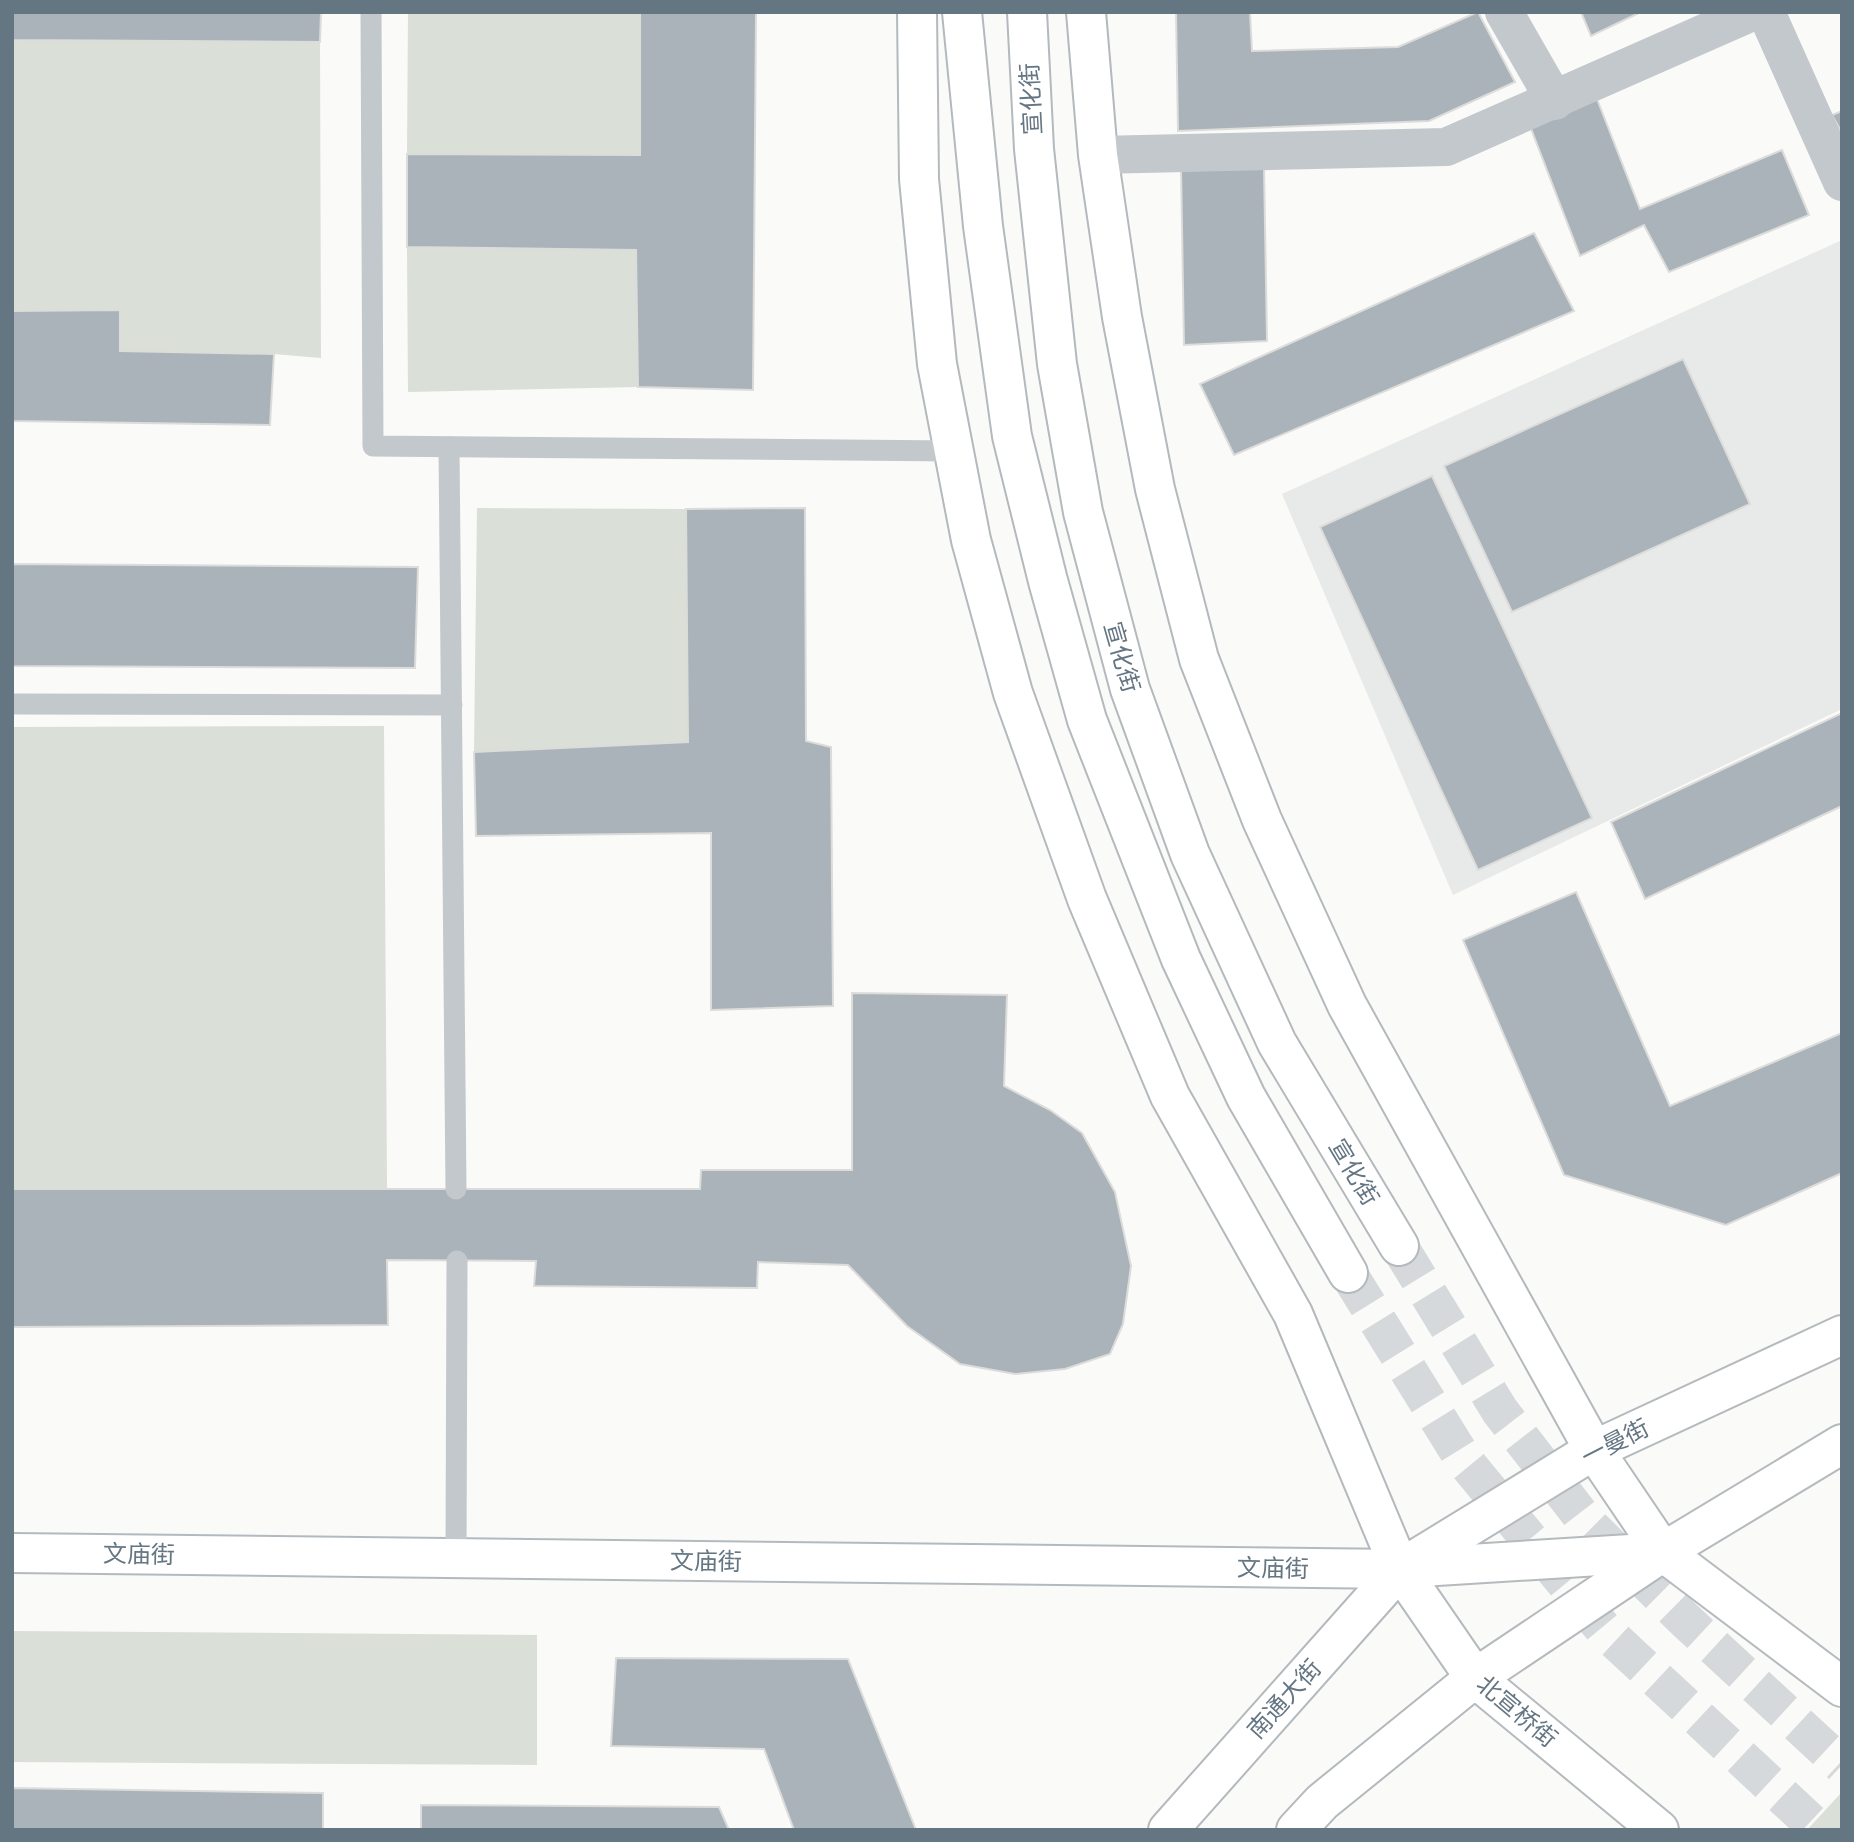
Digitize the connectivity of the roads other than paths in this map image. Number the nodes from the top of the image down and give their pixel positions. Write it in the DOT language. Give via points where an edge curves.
graph roads {
  1 [pos="371,12"];
  2 [pos="915,12"];
  3 [pos="962,12"];
  4 [pos="1027,12"];
  5 [pos="1086,12"];
  6 [pos="1094,12"];
  7 [pos="1504,12"];
  8 [pos="1752,12"];
  9 [pos="1766,12"];
  10 [pos="1555,101"];
  11 [pos="1098,155"];
  12 [pos="1842,182"];
  13 [pos="449,447"];
  14 [pos="954,451"];
  15 [pos="12,704"];
  16 [pos="452,705"];
  17 [pos="456,1189"];
  18 [pos="1399,1246"];
  19 [pos="457,1261"];
  20 [pos="1348,1273"];
  21 [pos="1842,1335"];
  22 [pos="1842,1444"];
  23 [pos="1594,1450"];
  24 [pos="1663,1552"];
  25 [pos="12,1553"];
  26 [pos="456,1558"];
  27 [pos="1400,1569"];
  28 [pos="1475,1678"];
  29 [pos="1842,1687"];
  30 [pos="1168,1830"];
  31 [pos="1297,1830"];
  32 [pos="1659,1830"];
  1 -- 13 [label="lane" via="373,446"];
  2 -- 14 [label="main road, 北宣桥街" via="919,179 937,364"];
  3 -- 20 [label="main road" via="983,226 1012,436 1087,720 1181,959 1222,1047"];
  4 -- 18 [label="main road, 宣化街" via="1034,149 1058,364 1083,512 1130,689 1190,854 1277,1043"];
  5 -- 11 [label="main road"];
  6 -- 11 [label="main road"];
  7 -- 10 [label="street"];
  8 -- 10 [label="street"];
  9 -- 12 [label="street"];
  10 -- 11 [label="street" via="1447,148"];
  11 -- 23 [label="main road" via="1122,317 1155,489 1204,672 1262,820 1347,1005"];
  13 -- 14 [label="lane"];
  13 -- 16 [label="lane"];
  14 -- 27 [label="main road, 北宣桥街" via="971,540 1013,693 1087,899 1170,1096 1293,1314"];
  15 -- 16 [label="lane"];
  16 -- 17 [label="lane"];
  19 -- 26 [label="lane"];
  21 -- 23 [label="main road, 一曼街"];
  22 -- 24 [label="main road"];
  23 -- 24 [label="main road"];
  23 -- 27 [label="main road, 一曼街"];
  24 -- 27 [label="main road, 文庙街"];
  24 -- 28 [label="main road"];
  24 -- 29 [label="main road"];
  25 -- 26 [label="main road, 文庙街"];
  26 -- 27 [label="main road, 文庙街"];
  27 -- 28 [label="main road, 北宣桥街"];
  27 -- 30 [label="main road, 南通大街"];
  28 -- 31 [label="main road" via="1322,1802"];
  28 -- 32 [label="main road, 北宣桥街"];
}
